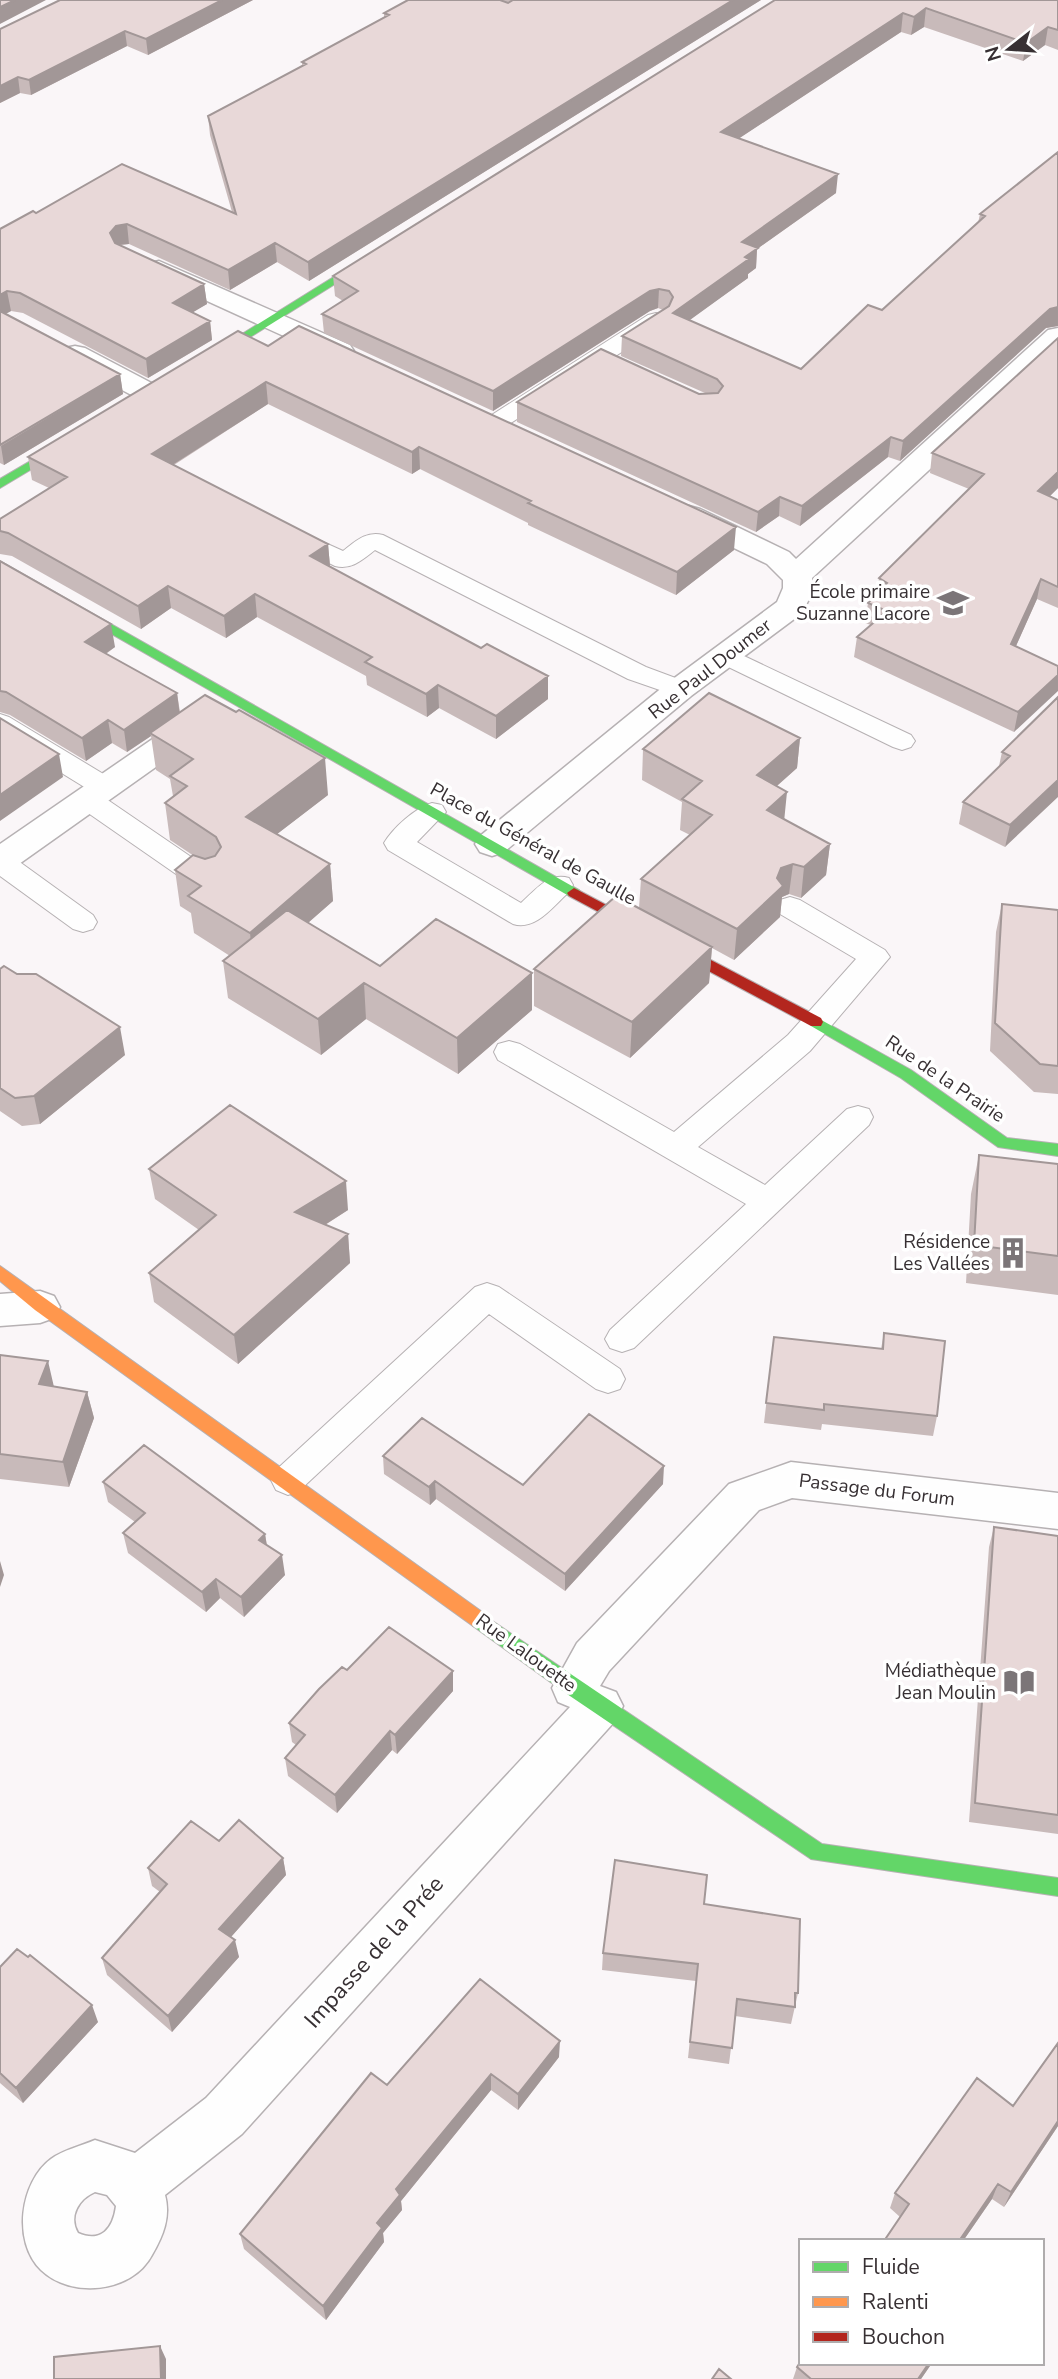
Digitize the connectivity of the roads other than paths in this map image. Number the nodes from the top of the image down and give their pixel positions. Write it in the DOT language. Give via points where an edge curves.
graph roads {
  1 [pos="396,243"];
  2 [pos="139,260"];
  3 [pos="659,318"];
  4 [pos="270,321"];
  5 [pos="1058,336"];
  6 [pos="47,339"];
  7 [pos="600,357"];
  8 [pos="369,365"];
  9 [pos="194,367"];
  10 [pos="624,368"];
  11 [pos="150,394"];
  12 [pos="483,418"];
  13 [pos="93,429"];
  14 [pos="526,438"];
  15 [pos="0,484"];
  16 [pos="660,501"];
  17 [pos="274,526"];
  18 [pos="0,565"];
  19 [pos="796,576"];
  20 [pos="725,655"];
  21 [pos="680,689"];
  22 [pos="233,697"];
  23 [pos="0,723"];
  24 [pos="902,741"];
  25 [pos="96,793"];
  26 [pos="432,812"];
  27 [pos="492,844"];
  28 [pos="0,861"];
  29 [pos="209,883"];
  30 [pos="559,885"];
  31 [pos="790,907"];
  32 [pos="83,922"];
  33 [pos="816,1022"];
  34 [pos="509,1052"];
  35 [pos="858,1117"];
  36 [pos="676,1148"];
  37 [pos="1058,1150"];
  38 [pos="766,1201"];
  39 [pos="0,1272"];
  40 [pos="40,1307"];
  41 [pos="0,1310"];
  42 [pos="622,1339"];
  43 [pos="608,1379"];
  44 [pos="288,1480"];
  45 [pos="1058,1511"];
  46 [pos="587,1697"];
  47 [pos="1058,1887"];
  48 [pos="136,2185"];
  1 -- 4 [label="street"];
  2 -- 4 [label="street"];
  3 -- 7 [label="lane"];
  4 -- 8 [label="street"];
  4 -- 9 [label="street"];
  5 -- 19 [label="street"];
  6 -- 11 [label="street"];
  7 -- 10 [label="lane"];
  7 -- 12 [label="lane"];
  12 -- 14 [label="street"];
  13 -- 15 [label="street"];
  16 -- 19 [label="street" via="758,547"];
  17 -- 21 [label="lane" via="344,561 374,540 636,673"];
  18 -- 22 [label="street, Place du Général de Gaulle"];
  19 -- 20 [label="street, Rue Paul Doumer" via="799,589 790,607"];
  20 -- 21 [label="street, Rue Paul Doumer"];
  20 -- 24 [label="lane"];
  21 -- 27 [label="street, Rue Paul Doumer"];
  22 -- 25 [label="street"];
  22 -- 26 [label="street, Place du Général de Gaulle"];
  23 -- 25 [label="lane"];
  25 -- 28 [label="street"];
  25 -- 29 [label="lane"];
  26 -- 27 [label="street, Place du Général de Gaulle"];
  26 -- 30 [label="lane" via="398,843 523,917"];
  27 -- 30 [label="street, Place du Général de Gaulle"];
  28 -- 32 [label="lane"];
  30 -- 33 [label="street, Place du Général de Gaulle"];
  31 -- 33 [label="lane" via="875,957"];
  33 -- 36 [label="lane" via="799,1043"];
  33 -- 37 [label="street, Rue de la Prairie" via="906,1074 1003,1143"];
  34 -- 36 [label="lane"];
  35 -- 38 [label="lane"];
  36 -- 38 [label="lane"];
  38 -- 42 [label="lane"];
  39 -- 40 [label="street, Rue Lalouette" via="18,1283"];
  40 -- 41 [label="street"];
  40 -- 44 [label="street, Rue Lalouette"];
  43 -- 44 [label="lane" via="487,1296"];
  44 -- 46 [label="street, Rue Lalouette"];
  45 -- 46 [label="street, Passage du Forum" via="791,1480 744,1497 593,1657"];
  46 -- 47 [label="street, Rue Lalouette" via="818,1853"];
  46 -- 48 [label="street, Impasse de la Prée" via="224,2116"];
}
